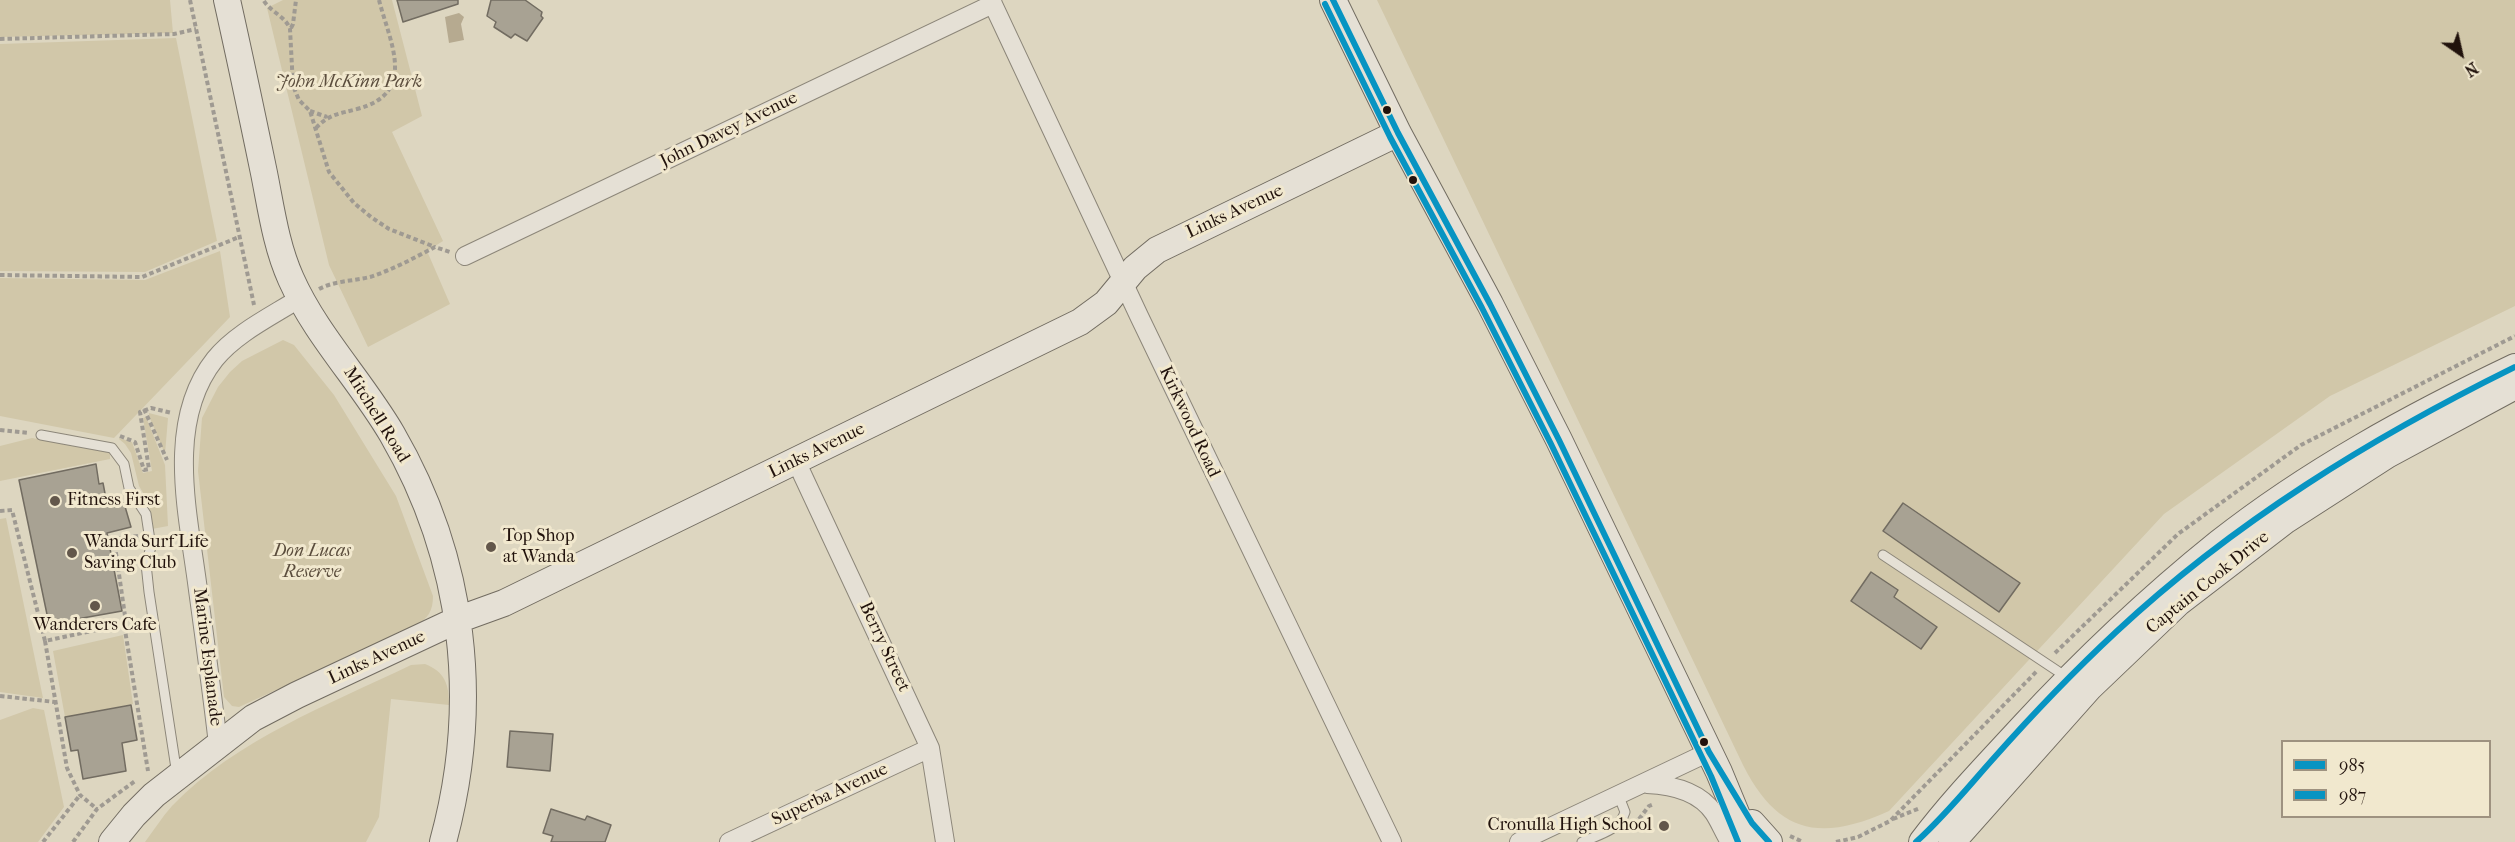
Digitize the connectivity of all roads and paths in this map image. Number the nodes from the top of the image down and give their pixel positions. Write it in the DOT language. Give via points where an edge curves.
graph roads {
  1 [pos="190,0"];
  2 [pos="227,0"];
  3 [pos="296,0"];
  4 [pos="379,0"];
  5 [pos="1333,0"];
  6 [pos="264,1"];
  7 [pos="992,2"];
  8 [pos="196,29"];
  9 [pos="290,29"];
  10 [pos="0,39"];
  11 [pos="310,111"];
  12 [pos="327,117"];
  13 [pos="316,129"];
  14 [pos="1398,133"];
  15 [pos="239,237"];
  16 [pos="435,248"];
  17 [pos="465,256"];
  18 [pos="0,275"];
  19 [pos="1124,283"];
  20 [pos="300,298"];
  21 [pos="251,309"];
  22 [pos="2515,367"];
  23 [pos="2515,386"];
  24 [pos="144,409"];
  25 [pos="176,414"];
  26 [pos="0,430"];
  27 [pos="41,435"];
  28 [pos="112,448"];
  29 [pos="171,456"];
  30 [pos="796,461"];
  31 [pos="0,511"];
  32 [pos="149,534"];
  33 [pos="1883,555"];
  34 [pos="458,620"];
  35 [pos="124,624"];
  36 [pos="45,641"];
  37 [pos="2068,678"];
  38 [pos="0,696"];
  39 [pos="55,702"];
  40 [pos="218,744"];
  41 [pos="930,748"];
  42 [pos="1714,762"];
  43 [pos="176,764"];
  44 [pos="148,771"];
  45 [pos="1643,783"];
  46 [pos="80,795"];
  47 [pos="1618,795"];
  48 [pos="1663,800"];
  49 [pos="98,809"];
  50 [pos="1634,825"];
  51 [pos="1763,836"];
  52 [pos="1931,839"];
  53 [pos="43,842"];
  54 [pos="72,842"];
  55 [pos="112,842"];
  56 [pos="443,842"];
  57 [pos="729,842"];
  58 [pos="945,842"];
  59 [pos="1392,842"];
  60 [pos="1519,842"];
  61 [pos="1582,842"];
  62 [pos="1730,842"];
  63 [pos="1803,842"];
  1 -- 8 [label="path"];
  2 -- 20 [label="street, Mitchell Road" via="278,238"];
  3 -- 9 [label="path"];
  4 -- 12 [label="path" via="395,59 392,87 371,105"];
  5 -- 14 [label="street"];
  6 -- 9 [label="path" via="288,22"];
  7 -- 17 [label="street, John Davey Avenue"];
  7 -- 19 [label="street, Kirkwood Road"];
  8 -- 10 [label="path" via="174,34"];
  8 -- 15 [label="path"];
  9 -- 11 [label="path" via="293,86"];
  11 -- 12 [label="path"];
  11 -- 13 [label="path"];
  12 -- 13 [label="path"];
  13 -- 16 [label="path" via="329,172 354,203 388,229"];
  14 -- 19 [label="street, Links Avenue" via="1157,250"];
  14 -- 42 [label="street" via="1553,429"];
  15 -- 18 [label="path" via="142,277"];
  15 -- 21 [label="path" via="254,303"];
  16 -- 17 [label="path"];
  16 -- 20 [label="path" via="382,273 328,285"];
  19 -- 30 [label="street, Links Avenue" via="1106,303 1080,322"];
  19 -- 59 [label="street, Kirkwood Road"];
  20 -- 34 [label="street, Mitchell Road" via="392,434 433,527"];
  20 -- 40 [label="street, Marine Esplanade" via="233,341 214,360 190,411 184,474"];
  22 -- 37 [label="street, Captain Cook Drive" via="2376,438 2274,503 2167,587"];
  23 -- 52 [label="street, Captain Cook Drive" via="2387,455 2286,520 2178,603"];
  24 -- 25 [label="path"];
  24 -- 28 [label="path" via="140,412 149,469 144,470 135,442 118,436"];
  24 -- 29 [label="path" via="171,465"];
  26 -- 27 [label="path"];
  27 -- 28 [label="lane"];
  28 -- 32 [label="lane" via="124,464 129,488 146,514"];
  30 -- 34 [label="street, Links Avenue" via="504,603"];
  30 -- 41 [label="street, Berry Street"];
  31 -- 36 [label="path" via="12,510"];
  32 -- 35 [label="path" via="114,539"];
  32 -- 43 [label="lane" via="151,548 146,564"];
  33 -- 37 [label="lane"];
  34 -- 40 [label="street, Links Avenue" via="297,695 254,718"];
  34 -- 56 [label="street, Mitchell Road" via="464,667 464,717 455,795"];
  35 -- 36 [label="path"];
  35 -- 44 [label="path"];
  36 -- 39 [label="path"];
  37 -- 52 [label="street, Captain Cook Drive" via="1966,788"];
  38 -- 39 [label="path"];
  39 -- 46 [label="path" via="67,768"];
  40 -- 43 [label="street, Links Avenue"];
  41 -- 57 [label="street, Superba Avenue"];
  41 -- 58 [label="street, Berry Street"];
  42 -- 45 [label="street"];
  42 -- 51 [label="street"];
  43 -- 44 [label="path"];
  43 -- 55 [label="street, Links Avenue"];
  44 -- 49 [label="path"];
  45 -- 47 [label="street"];
  45 -- 62 [label="street" via="1671,785 1694,795 1713,811"];
  46 -- 49 [label="path"];
  46 -- 53 [label="path"];
  47 -- 60 [label="street"];
  47 -- 61 [label="lane" via="1625,812 1623,820"];
  48 -- 50 [label="path" via="1649,806"];
  49 -- 54 [label="path"];
  51 -- 63 [label="path" via="1791,837"];
}
